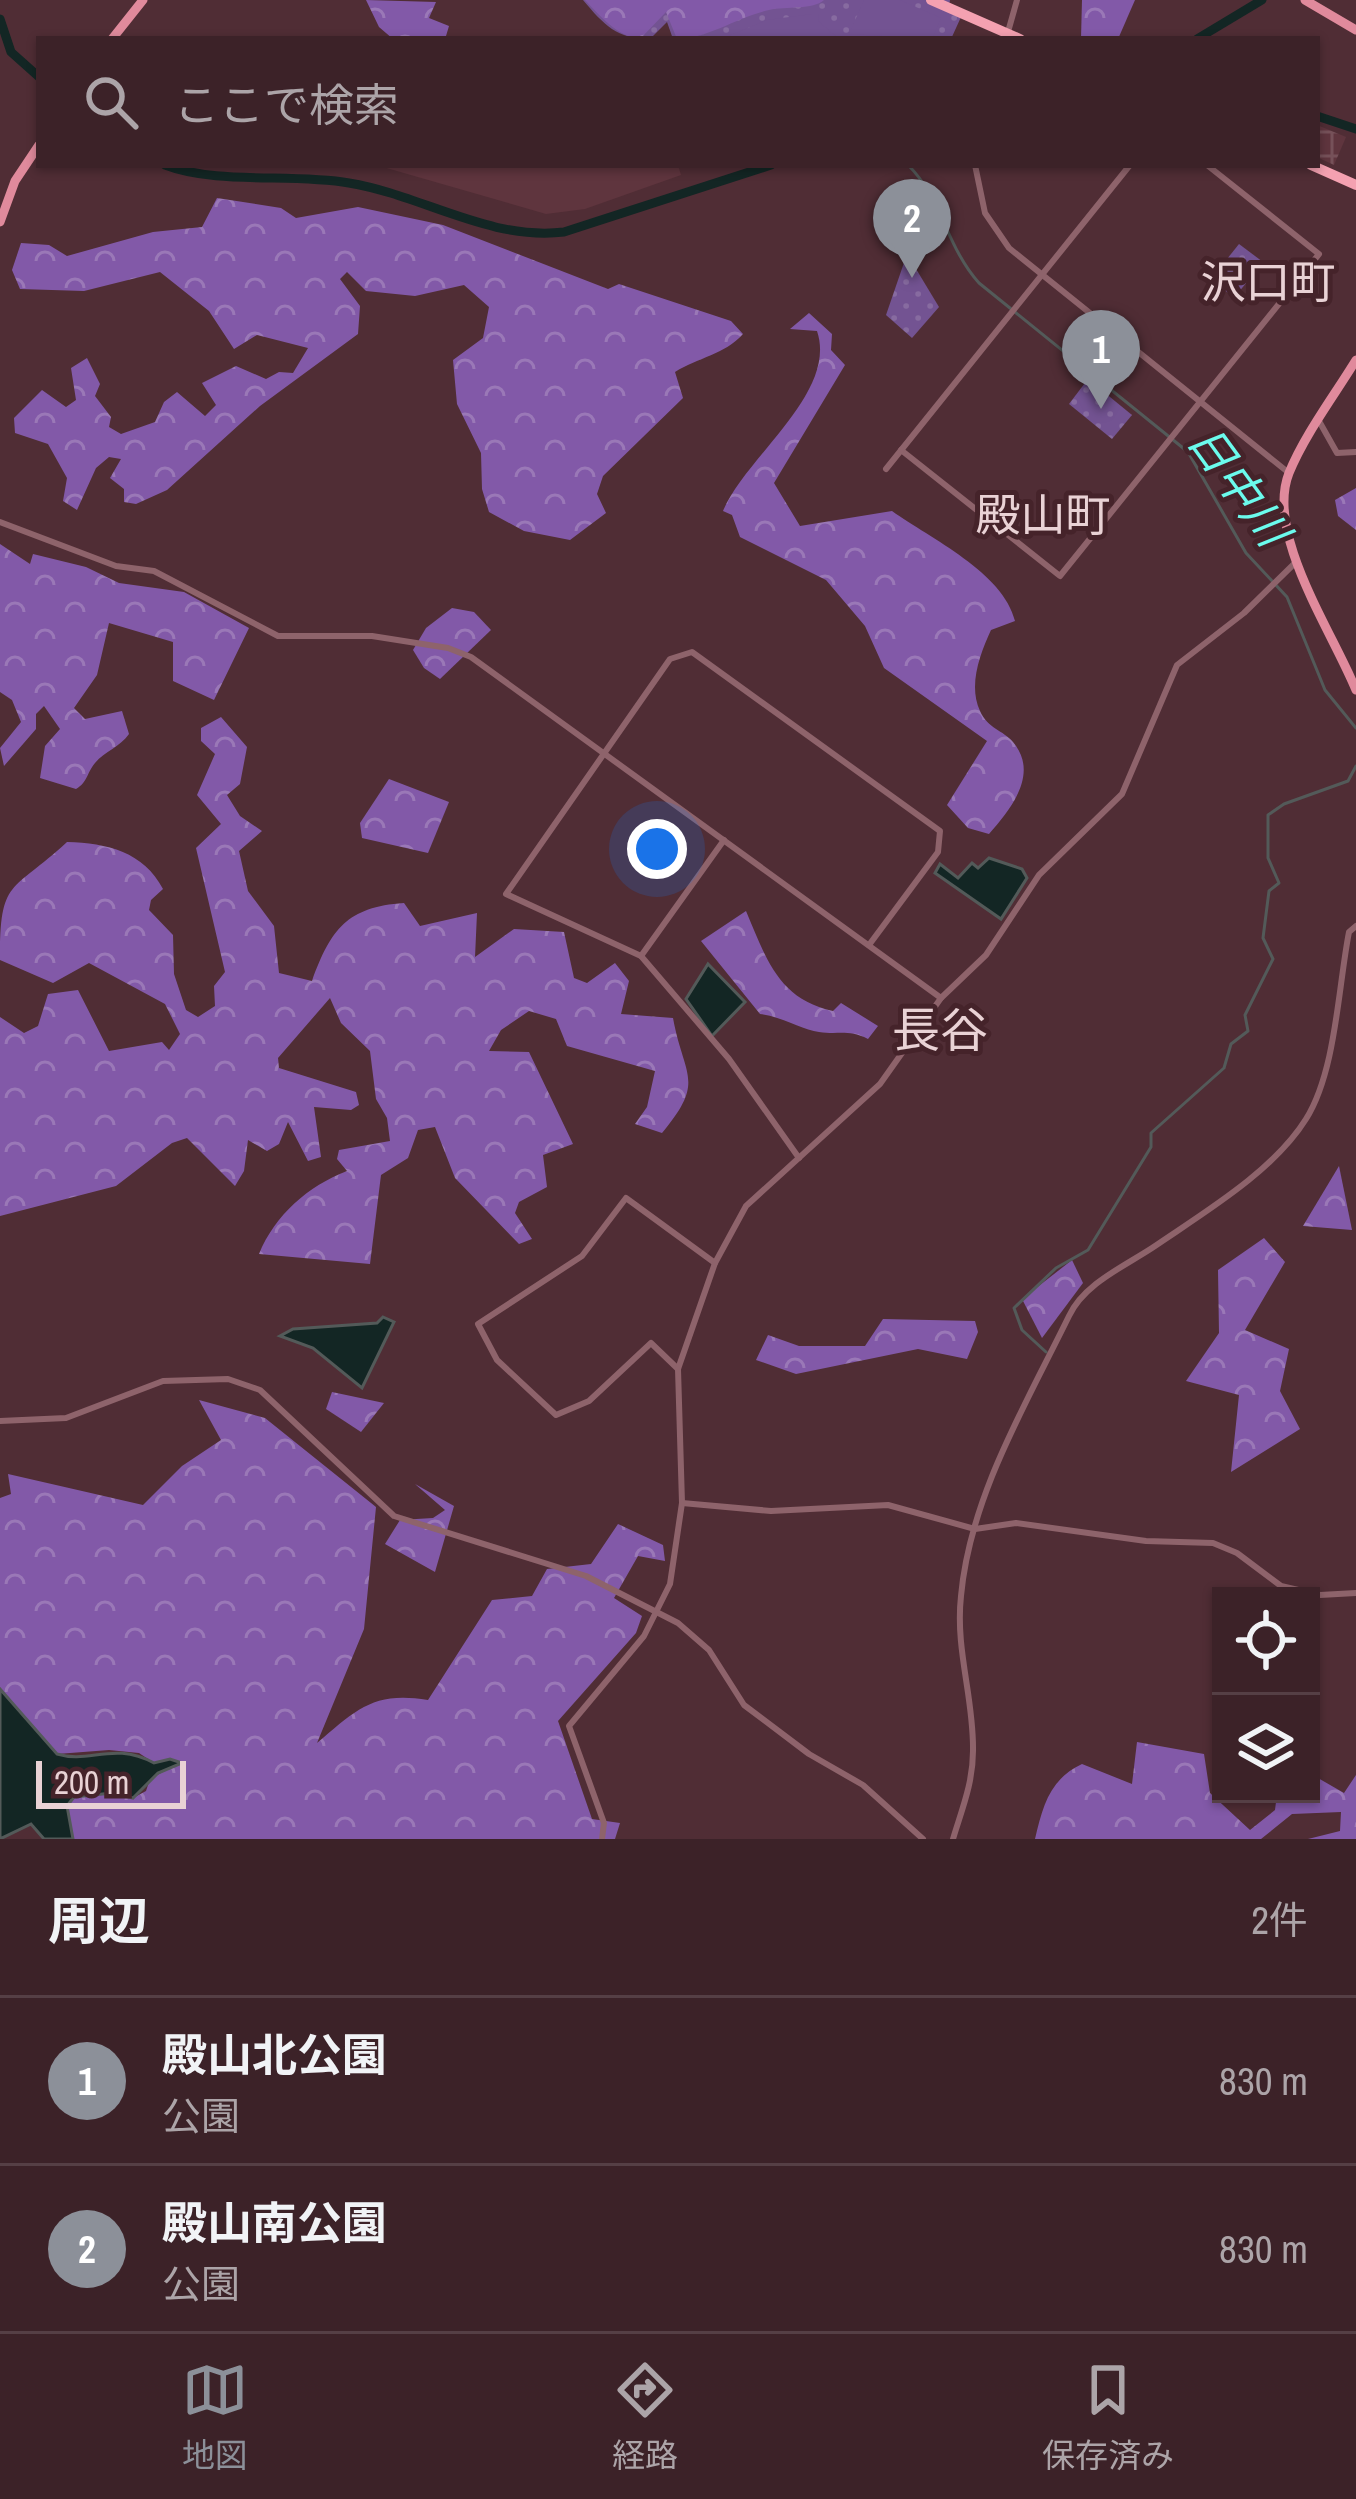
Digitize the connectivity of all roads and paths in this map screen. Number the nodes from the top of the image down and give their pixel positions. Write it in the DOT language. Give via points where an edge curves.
graph roads {
  1 [pos="143,0"];
  2 [pos="932,0"];
  3 [pos="949,0"];
  4 [pos="1017,0"];
  5 [pos="1306,0"];
  6 [pos="1356,30"];
  7 [pos="1011,35"];
  8 [pos="114,36"];
  9 [pos="36,150"];
  10 [pos="1320,167"];
  11 [pos="976,168"];
  12 [pos="1128,168"];
  13 [pos="1211,168"];
  14 [pos="1356,182"];
  15 [pos="0,222"];
  16 [pos="1042,275"];
  17 [pos="1356,360"];
  18 [pos="1201,402"];
  19 [pos="1319,422"];
  20 [pos="902,450"];
  21 [pos="1356,452"];
  22 [pos="886,469"];
  23 [pos="1289,473"];
  24 [pos="0,522"];
  25 [pos="1296,562"];
  26 [pos="1356,690"];
  27 [pos="602,753"];
  28 [pos="724,840"];
  29 [pos="1356,926"];
  30 [pos="869,945"];
  31 [pos="641,956"];
  32 [pos="941,998"];
  33 [pos="800,1159"];
  34 [pos="716,1263"];
  35 [pos="678,1370"];
  36 [pos="0,1421"];
  37 [pos="682,1503"];
  38 [pos="974,1529"];
  39 [pos="1356,1593"];
  40 [pos="657,1612"];
  41 [pos="602,1839"];
  42 [pos="922,1839"];
  43 [pos="952,1839"];
  1 -- 8 [label="main road"];
  2 -- 7 [label="highway"];
  3 -- 7 [label="highway"];
  4 -- 7 [label="street"];
  5 -- 6 [label="main road"];
  9 -- 15 [label="main road"];
  10 -- 14 [label="highway"];
  11 -- 16 [label="street" via="990,224"];
  12 -- 16 [label="street"];
  13 -- 18 [label="street" via="1318,254"];
  16 -- 18 [label="street"];
  16 -- 20 [label="street"];
  17 -- 19 [label="main road"];
  18 -- 20 [label="street" via="1060,575"];
  18 -- 23 [label="street"];
  19 -- 21 [label="street" via="1337,453"];
  19 -- 23 [label="main road"];
  20 -- 22 [label="street"];
  23 -- 25 [label="main road" via="1283,526"];
  24 -- 27 [label="street" via="116,566 154,571 278,636 334,633 448,648"];
  25 -- 26 [label="main road"];
  25 -- 32 [label="street" via="1177,665 1122,794 1039,875 986,955"];
  27 -- 28 [label="street"];
  27 -- 30 [label="street" via="670,659 700,654 940,831 938,852"];
  27 -- 31 [label="street" via="506,894"];
  28 -- 30 [label="street"];
  28 -- 31 [label="street"];
  29 -- 38 [label="street" via="1348,932 1329,1046 1306,1120 1207,1208 1080,1297"];
  30 -- 32 [label="street"];
  31 -- 33 [label="street"];
  32 -- 33 [label="street" via="880,1084"];
  33 -- 34 [label="street" via="746,1206"];
  34 -- 35 [label="street"];
  34 -- 35 [label="street" via="626,1198 582,1256 478,1324 496,1360 556,1415 589,1401 651,1343"];
  35 -- 37 [label="street"];
  36 -- 40 [label="street" via="67,1418 163,1381 240,1381 274,1398 394,1516 586,1576"];
  37 -- 38 [label="street" via="772,1511 889,1504"];
  37 -- 40 [label="street" via="676,1561"];
  38 -- 39 [label="street" via="1016,1523 1213,1543 1281,1586"];
  38 -- 43 [label="street" via="959,1637 974,1751"];
  40 -- 41 [label="street" via="569,1726 604,1822"];
  40 -- 42 [label="street" via="709,1650 744,1705 863,1785"];
}
